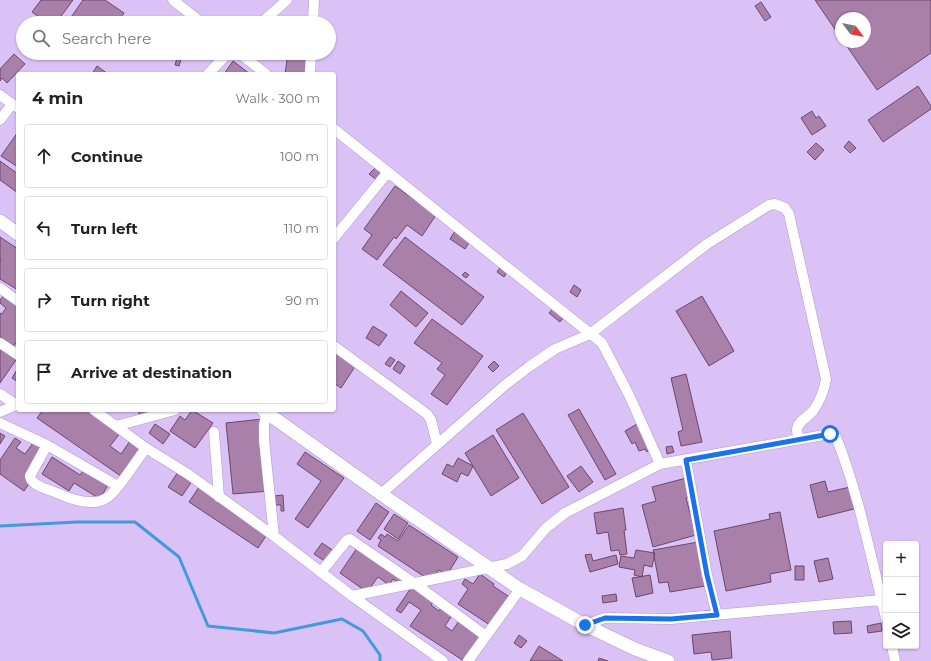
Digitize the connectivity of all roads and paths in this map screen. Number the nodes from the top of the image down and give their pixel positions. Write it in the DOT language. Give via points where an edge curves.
graph roads {
  1 [pos="173,0"];
  2 [pos="287,0"];
  3 [pos="314,0"];
  4 [pos="193,16"];
  5 [pos="269,16"];
  6 [pos="313,16"];
  7 [pos="221,60"];
  8 [pos="248,60"];
  9 [pos="311,60"];
  10 [pos="210,72"];
  11 [pos="263,72"];
  12 [pos="310,72"];
  13 [pos="0,95"];
  14 [pos="15,106"];
  15 [pos="0,120"];
  16 [pos="336,131"];
  17 [pos="388,172"];
  18 [pos="0,220"];
  19 [pos="16,232"];
  20 [pos="336,236"];
  21 [pos="0,288"];
  22 [pos="16,300"];
  23 [pos="590,334"];
  24 [pos="0,343"];
  25 [pos="336,347"];
  26 [pos="16,354"];
  27 [pos="0,394"];
  28 [pos="16,403"];
  29 [pos="16,404"];
  30 [pos="0,412"];
  31 [pos="97,412"];
  32 [pos="168,412"];
  33 [pos="265,412"];
  34 [pos="266,412"];
  35 [pos="0,423"];
  36 [pos="116,426"];
  37 [pos="214,432"];
  38 [pos="799,439"];
  39 [pos="437,444"];
  40 [pos="48,445"];
  41 [pos="146,448"];
  42 [pos="686,460"];
  43 [pos="660,464"];
  44 [pos="118,486"];
  45 [pos="381,494"];
  46 [pos="219,497"];
  47 [pos="274,536"];
  48 [pos="488,568"];
  49 [pos="320,572"];
  50 [pos="414,582"];
  51 [pos="520,589"];
  52 [pos="352,596"];
  53 [pos="881,600"];
  54 [pos="885,613"];
  55 [pos="717,615"];
  56 [pos="585,625"];
  57 [pos="486,636"];
  58 [pos="893,649"];
  59 [pos="443,661"];
  60 [pos="468,661"];
  61 [pos="668,661"];
  62 [pos="895,661"];
  1 -- 4 [label="street"];
  2 -- 5 [label="street"];
  3 -- 6 [label="street"];
  7 -- 10 [label="street"];
  8 -- 11 [label="street"];
  9 -- 12 [label="street"];
  13 -- 14 [label="street"];
  14 -- 15 [label="street"];
  16 -- 17 [label="street"];
  17 -- 20 [label="street"];
  17 -- 23 [label="street"];
  18 -- 19 [label="main road"];
  21 -- 22 [label="street"];
  23 -- 38 [label="street" via="707,244 769,205 781,205 789,214 826,379 820,400 812,412 800,422 797,429"];
  23 -- 39 [label="street" via="555,349 530,366"];
  23 -- 43 [label="street" via="602,343"];
  24 -- 26 [label="street"];
  25 -- 39 [label="street" via="427,414"];
  27 -- 28 [label="street"];
  29 -- 30 [label="street"];
  31 -- 36 [label="street"];
  32 -- 36 [label="street"];
  33 -- 47 [label="street" via="264,440"];
  34 -- 45 [label="main road"];
  35 -- 40 [label="street"];
  36 -- 41 [label="street"];
  37 -- 46 [label="street"];
  38 -- 42 [label="street"];
  38 -- 53 [label="street" via="826,434 836,437 856,499"];
  39 -- 45 [label="street"];
  40 -- 44 [label="street"];
  40 -- 44 [label="street" via="30,476 38,485 80,501 92,502 108,498"];
  41 -- 44 [label="street"];
  41 -- 46 [label="street"];
  42 -- 43 [label="street"];
  42 -- 55 [label="street"];
  43 -- 48 [label="street" via="565,513 546,528 517,560"];
  45 -- 48 [label="main road"];
  46 -- 47 [label="street"];
  47 -- 49 [label="street"];
  48 -- 50 [label="street"];
  48 -- 51 [label="main road"];
  49 -- 50 [label="street" via="348,539"];
  49 -- 52 [label="street"];
  50 -- 52 [label="street"];
  50 -- 57 [label="street"];
  51 -- 56 [label="main road"];
  51 -- 57 [label="street"];
  52 -- 59 [label="street"];
  53 -- 54 [label="street"];
  53 -- 55 [label="street"];
  55 -- 56 [label="street" via="671,619 605,618"];
  56 -- 61 [label="main road" via="635,649"];
  57 -- 60 [label="street"];
  58 -- 62 [label="street"];
}
